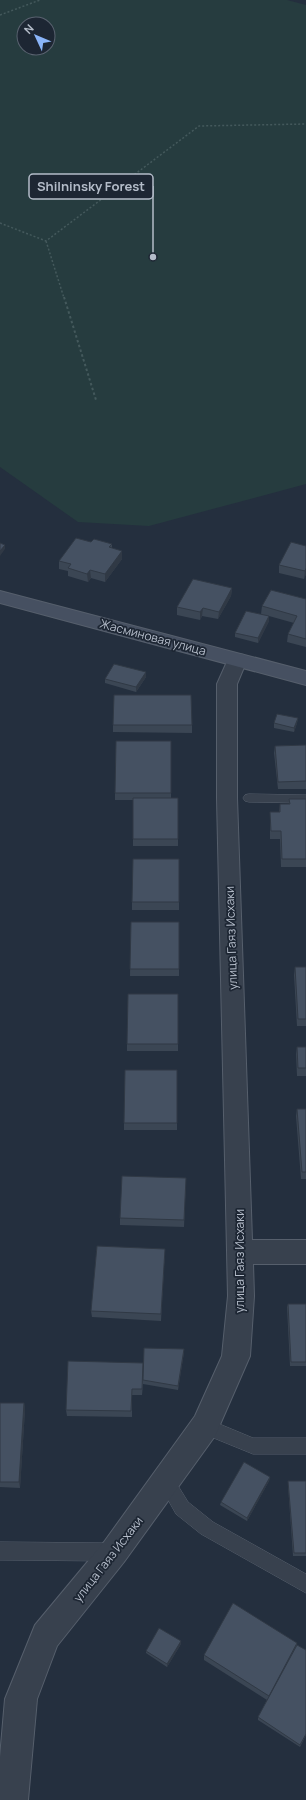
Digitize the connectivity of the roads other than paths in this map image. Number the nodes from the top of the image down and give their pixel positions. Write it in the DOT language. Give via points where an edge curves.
graph roads {
  1 [pos="0,597"];
  2 [pos="237,660"];
  3 [pos="306,678"];
  4 [pos="249,798"];
  5 [pos="306,799"];
  6 [pos="240,1252"];
  7 [pos="306,1252"];
  8 [pos="205,1426"];
  9 [pos="306,1446"];
  10 [pos="166,1482"];
  11 [pos="0,1552"];
  12 [pos="114,1552"];
  13 [pos="306,1584"];
  14 [pos="12,1800"];
  1 -- 2 [label="street, Жасминовая улица"];
  2 -- 3 [label="street, Жасминовая улица"];
  2 -- 6 [label="street, улица Гаяз Исхаки" via="227,684 227,798"];
  4 -- 5 [label="lane"];
  6 -- 7 [label="street"];
  6 -- 8 [label="street, улица Гаяз Исхаки" via="241,1296 236,1356"];
  8 -- 9 [label="lane" via="252,1446"];
  8 -- 10 [label="street, улица Гаяз Исхаки"];
  10 -- 12 [label="street, улица Гаяз Исхаки"];
  10 -- 13 [label="lane" via="182,1508 207,1528"];
  11 -- 12 [label="lane"];
  12 -- 14 [label="street, улица Гаяз Исхаки" via="46,1636 21,1698"];
}
